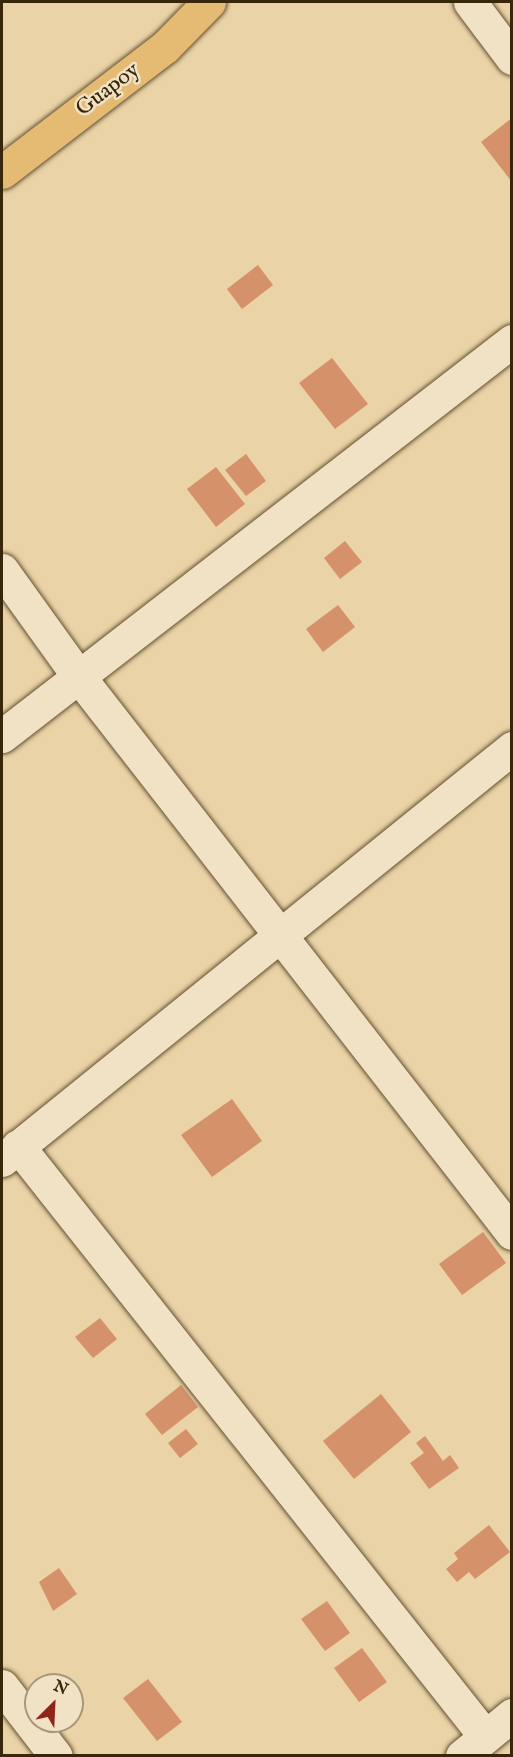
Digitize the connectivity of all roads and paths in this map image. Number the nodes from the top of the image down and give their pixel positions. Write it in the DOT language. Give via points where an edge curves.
graph roads {
  1 [pos="209,2"];
  2 [pos="470,2"];
  3 [pos="512,58"];
  4 [pos="2,172"];
  5 [pos="512,341"];
  6 [pos="2,570"];
  7 [pos="76,673"];
  8 [pos="2,736"];
  9 [pos="512,748"];
  10 [pos="282,934"];
  11 [pos="10,1154"];
  12 [pos="512,1233"];
  13 [pos="2,1686"];
  14 [pos="512,1715"];
  15 [pos="474,1746"];
  16 [pos="56,1755"];
  1 -- 4 [label="main road, Guapoy" via="165,47"];
  2 -- 3 [label="street"];
  5 -- 7 [label="street"];
  6 -- 7 [label="street"];
  7 -- 8 [label="street"];
  7 -- 10 [label="street"];
  9 -- 10 [label="street"];
  10 -- 11 [label="street"];
  10 -- 12 [label="street"];
  11 -- 15 [label="street"];
  13 -- 16 [label="street"];
  14 -- 15 [label="street"];
}
